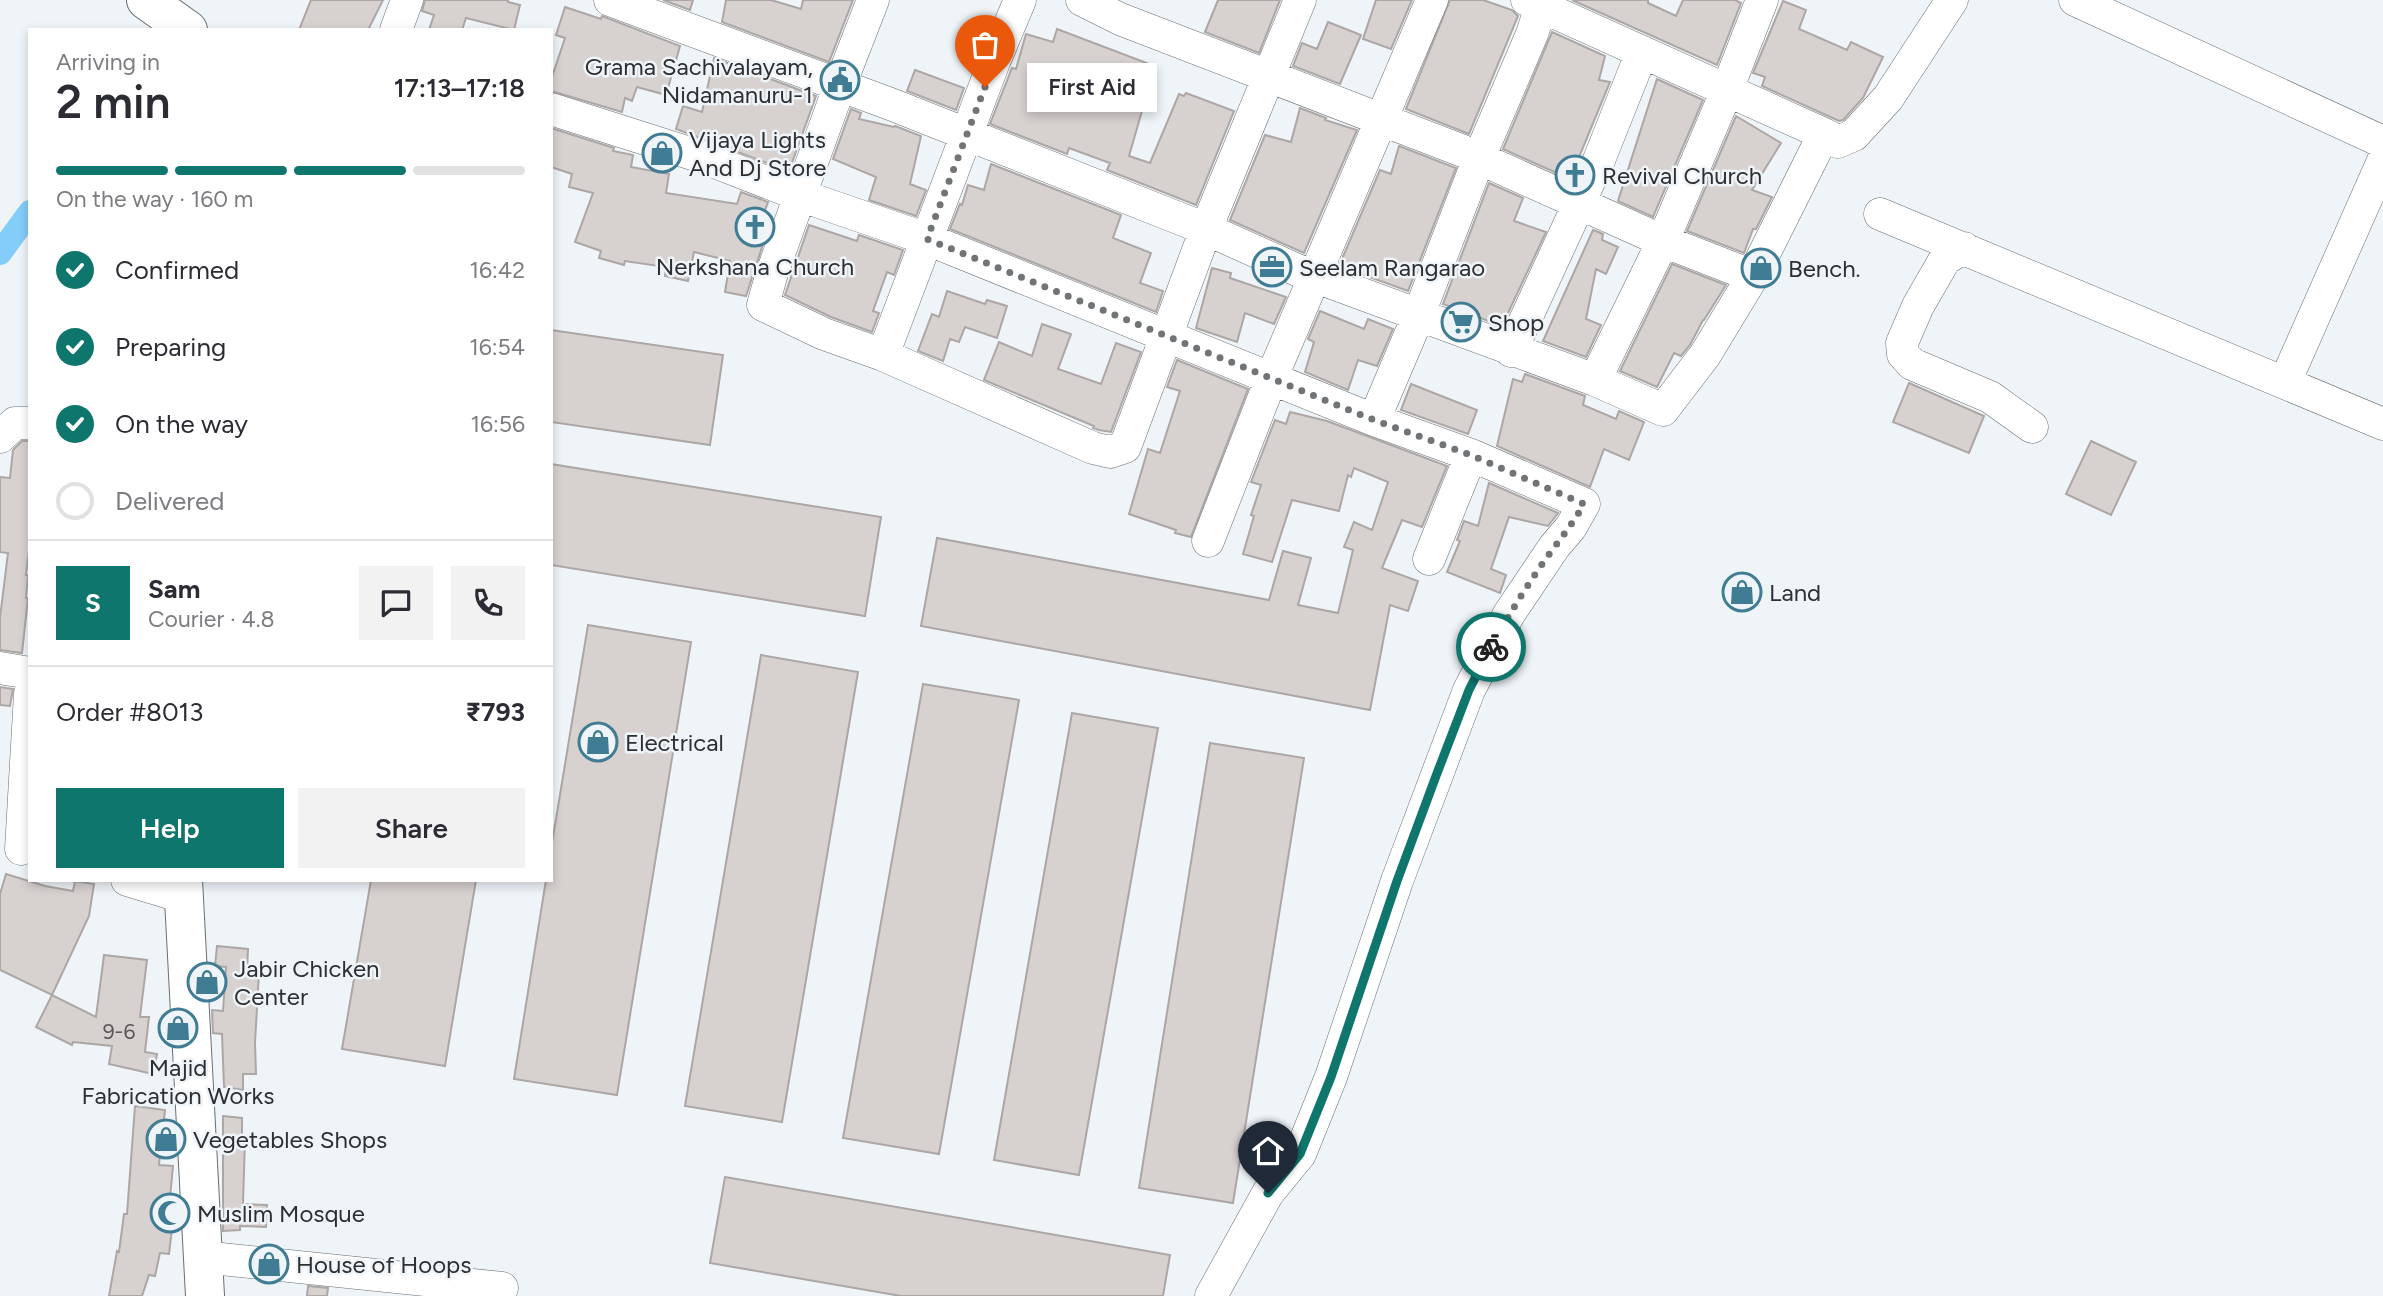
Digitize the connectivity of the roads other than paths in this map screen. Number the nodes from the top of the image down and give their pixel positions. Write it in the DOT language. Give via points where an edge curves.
graph roads {
  1 [pos="146,0"];
  2 [pos="407,0"];
  3 [pos="610,0"];
  4 [pos="873,0"];
  5 [pos="1020,0"];
  6 [pos="1082,0"];
  7 [pos="1300,0"];
  8 [pos="1432,0"];
  9 [pos="1762,0"];
  10 [pos="1952,0"];
  11 [pos="2076,0"];
  12 [pos="1537,2"];
  13 [pos="185,28"];
  14 [pos="397,28"];
  15 [pos="1642,52"];
  16 [pos="1269,76"];
  17 [pos="840,85"];
  18 [pos="1727,90"];
  19 [pos="553,110"];
  20 [pos="1380,119"];
  21 [pos="1824,134"];
  22 [pos="967,136"];
  23 [pos="2383,142"];
  24 [pos="1479,158"];
  25 [pos="2383,162"];
  26 [pos="802,196"];
  27 [pos="1579,203"];
  28 [pos="1880,214"];
  29 [pos="1206,229"];
  30 [pos="927,239"];
  31 [pos="1663,241"];
  32 [pos="1964,248"];
  33 [pos="1314,275"];
  34 [pos="1753,276"];
  35 [pos="1419,314"];
  36 [pos="1167,336"];
  37 [pos="1511,351"];
  38 [pos="883,355"];
  39 [pos="1271,379"];
  40 [pos="1595,380"];
  41 [pos="2285,382"];
  42 [pos="1374,420"];
  43 [pos="28,423"];
  44 [pos="2383,424"];
  45 [pos="2032,427"];
  46 [pos="0,437"];
  47 [pos="1471,455"];
  48 [pos="1208,541"];
  49 [pos="1429,559"];
  50 [pos="0,668"];
  51 [pos="28,673"];
  52 [pos="28,718"];
  53 [pos="17,848"];
  54 [pos="141,882"];
  55 [pos="183,888"];
  56 [pos="202,1256"];
  57 [pos="502,1288"];
  58 [pos="205,1296"];
  59 [pos="1211,1296"];
  1 -- 13 [label="main road"];
  2 -- 14 [label="street"];
  3 -- 17 [label="street"];
  4 -- 17 [label="street"];
  5 -- 22 [label="street"];
  6 -- 16 [label="street"];
  7 -- 16 [label="street"];
  8 -- 20 [label="street"];
  9 -- 18 [label="street"];
  10 -- 21 [label="street" via="1888,98 1854,135 1838,142"];
  11 -- 23 [label="street"];
  12 -- 15 [label="street"];
  12 -- 24 [label="street" via="1532,34"];
  15 -- 18 [label="street"];
  15 -- 27 [label="street"];
  16 -- 20 [label="street"];
  16 -- 29 [label="street"];
  17 -- 22 [label="street"];
  17 -- 26 [label="street"];
  18 -- 21 [label="street"];
  18 -- 31 [label="street"];
  19 -- 26 [label="street"];
  20 -- 24 [label="street"];
  20 -- 33 [label="street"];
  21 -- 34 [label="street"];
  22 -- 29 [label="street"];
  22 -- 30 [label="street"];
  24 -- 27 [label="street"];
  24 -- 35 [label="street"];
  25 -- 41 [label="street"];
  26 -- 30 [label="street"];
  26 -- 38 [label="street" via="763,305"];
  27 -- 31 [label="street"];
  27 -- 37 [label="street"];
  28 -- 32 [label="street"];
  29 -- 33 [label="street"];
  29 -- 36 [label="street"];
  30 -- 36 [label="street"];
  30 -- 38 [label="street"];
  31 -- 34 [label="street"];
  31 -- 40 [label="street"];
  32 -- 41 [label="street"];
  32 -- 45 [label="street" via="1945,259 1918,306 1902,343 1903,354 1912,364 1990,397"];
  33 -- 35 [label="street"];
  33 -- 39 [label="street"];
  34 -- 40 [label="street" via="1705,355 1663,410"];
  35 -- 37 [label="street"];
  35 -- 42 [label="street"];
  36 -- 38 [label="street" via="1125,447 1110,452"];
  36 -- 39 [label="street"];
  37 -- 40 [label="street"];
  39 -- 42 [label="street"];
  39 -- 48 [label="street"];
  41 -- 44 [label="street"];
  42 -- 47 [label="street"];
  43 -- 46 [label="street" via="15,423"];
  47 -- 49 [label="street"];
  47 -- 59 [label="street" via="1584,504 1509,614 1469,690 1300,1154 1268,1193"];
  50 -- 51 [label="street"];
  52 -- 53 [label="street"];
  54 -- 55 [label="street"];
  55 -- 56 [label="main road"];
  56 -- 57 [label="street"];
  56 -- 58 [label="main road"];
}
